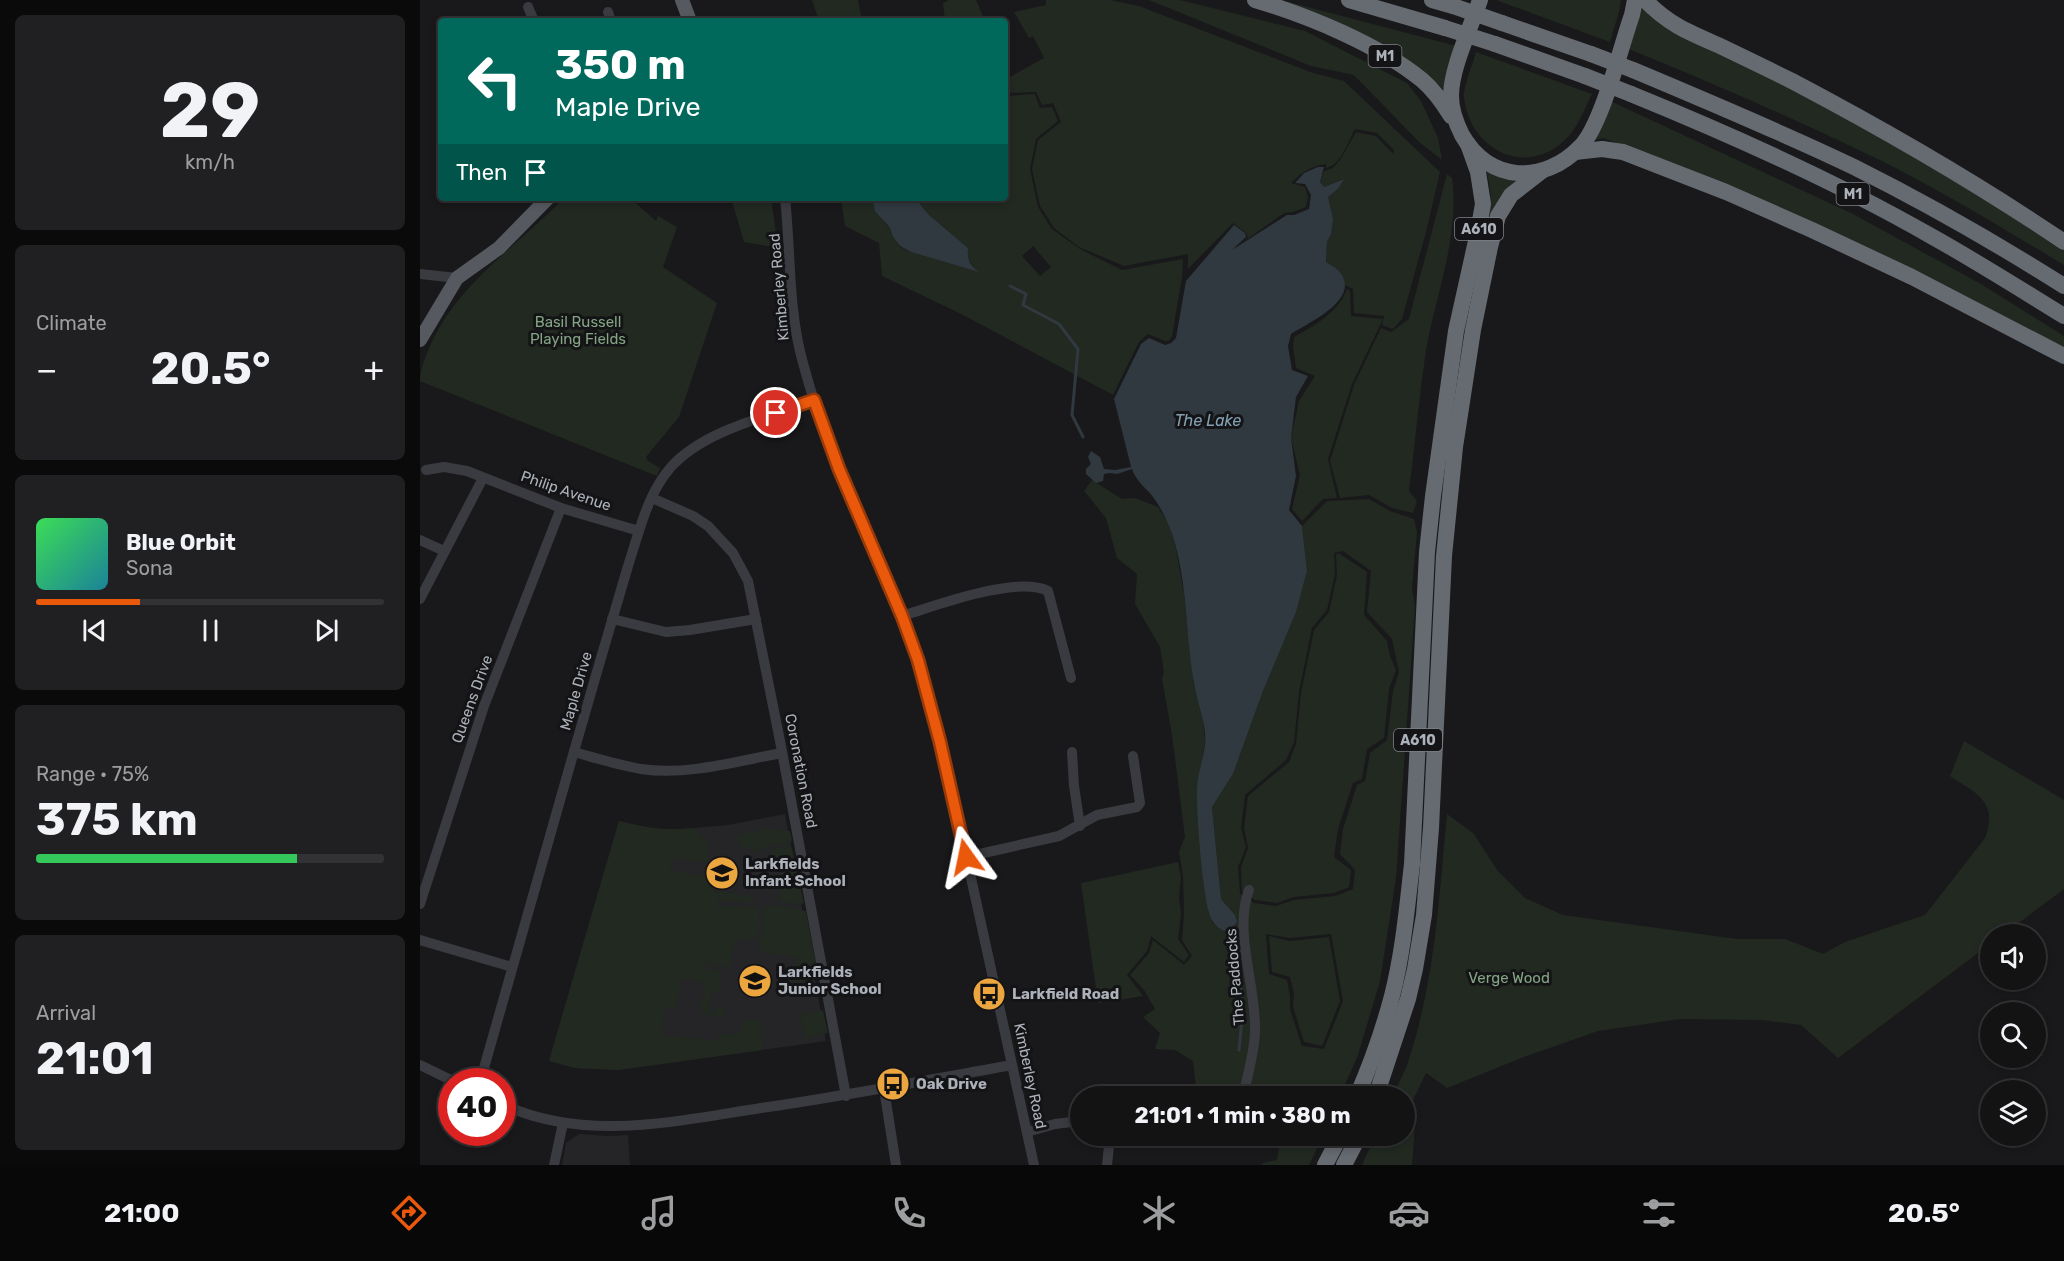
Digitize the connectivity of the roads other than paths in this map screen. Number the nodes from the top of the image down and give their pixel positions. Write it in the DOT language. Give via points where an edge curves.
graph roads {
  1 [pos="682,0"];
  2 [pos="1256,0"];
  3 [pos="1349,0"];
  4 [pos="1432,0"];
  5 [pos="1480,0"];
  6 [pos="1635,0"];
  7 [pos="1645,0"];
  8 [pos="1655,0"];
  9 [pos="528,7"];
  10 [pos="533,18"];
  11 [pos="689,18"];
  12 [pos="1707,40"];
  13 [pos="1457,124"];
  14 [pos="1468,144"];
  15 [pos="1575,152"];
  16 [pos="1542,171"];
  17 [pos="545,201"];
  18 [pos="785,201"];
  19 [pos="2064,242"];
  20 [pos="420,274"];
  21 [pos="457,278"];
  22 [pos="2064,286"];
  23 [pos="2064,315"];
  24 [pos="420,340"];
  25 [pos="2064,356"];
  26 [pos="814,400"];
  27 [pos="483,478"];
  28 [pos="438,480"];
  29 [pos="652,498"];
  30 [pos="561,508"];
  31 [pos="639,531"];
  32 [pos="420,540"];
  33 [pos="444,551"];
  34 [pos="420,599"];
  35 [pos="902,616"];
  36 [pos="756,618"];
  37 [pos="612,619"];
  38 [pos="1071,678"];
  39 [pos="574,752"];
  40 [pos="1072,752"];
  41 [pos="782,753"];
  42 [pos="1133,756"];
  43 [pos="1080,826"];
  44 [pos="966,857"];
  45 [pos="1249,890"];
  46 [pos="420,904"];
  47 [pos="420,940"];
  48 [pos="512,967"];
  49 [pos="420,1065"];
  50 [pos="1012,1065"];
  51 [pos="484,1068"];
  52 [pos="438,1074"];
  53 [pos="1245,1086"];
  54 [pos="1361,1086"];
  55 [pos="1379,1086"];
  56 [pos="884,1089"];
  57 [pos="846,1096"];
  58 [pos="516,1109"];
  59 [pos="1070,1122"];
  60 [pos="563,1123"];
  61 [pos="1027,1132"];
  62 [pos="1109,1146"];
  63 [pos="1335,1146"];
  64 [pos="1354,1146"];
  65 [pos="554,1165"];
  66 [pos="896,1165"];
  67 [pos="1034,1165"];
  68 [pos="1107,1165"];
  69 [pos="1325,1165"];
  70 [pos="1344,1165"];
  1 -- 11 [label="main road"];
  2 -- 13 [label="highway, M1" via="1339,33 1407,69 1435,93"];
  3 -- 23 [label="highway, M1, bridge" via="1495,44 1714,129 1836,185 1932,236"];
  4 -- 22 [label="highway, M1, bridge" via="1591,54 1748,118 1939,212"];
  5 -- 13 [label="highway" via="1452,80"];
  6 -- 15 [label="highway" via="1594,124"];
  7 -- 12 [label="highway" via="1666,20"];
  8 -- 12 [label="highway" via="1670,16"];
  9 -- 10 [label="street"];
  12 -- 19 [label="highway" via="1855,115 1956,172"];
  13 -- 14 [label="highway"];
  14 -- 16 [label="highway" via="1478,157 1500,170"];
  14 -- 54 [label="highway, A610" via="1483,204 1456,331 1432,496 1408,901 1392,994"];
  15 -- 16 [label="highway"];
  15 -- 25 [label="highway" via="1602,149 1634,154 1726,192 1912,277"];
  16 -- 55 [label="highway, A610" via="1511,195 1498,216 1473,330 1443,556 1424,915 1408,999"];
  17 -- 21 [label="main road" via="499,248"];
  18 -- 26 [label="street, Kimberley Road" via="796,326"];
  20 -- 21 [label="street"];
  21 -- 24 [label="main road"];
  26 -- 29 [label="street, Maple Drive" via="707,440 671,468"];
  26 -- 35 [label="street, Kimberley Road"];
  27 -- 28 [label="street, Philip Avenue" via="454,468 430,469"];
  27 -- 30 [label="street, Philip Avenue"];
  27 -- 33 [label="street"];
  29 -- 31 [label="street, Maple Drive"];
  29 -- 36 [label="street, Coronation Road" via="693,516 723,540 748,581"];
  30 -- 31 [label="street, Philip Avenue"];
  30 -- 46 [label="street, Queens Drive" via="484,706"];
  31 -- 37 [label="street, Maple Drive"];
  32 -- 33 [label="street"];
  33 -- 34 [label="street"];
  35 -- 38 [label="street" via="978,592 1048,591"];
  35 -- 44 [label="street, Kimberley Road" via="930,702"];
  36 -- 37 [label="street" via="666,632"];
  36 -- 41 [label="street, Coronation Road"];
  37 -- 39 [label="street, Maple Drive"];
  39 -- 41 [label="street" via="642,769 671,771"];
  39 -- 48 [label="street, Maple Drive"];
  40 -- 43 [label="street"];
  41 -- 57 [label="street, Coronation Road"];
  42 -- 43 [label="street" via="1140,803 1137,807 1097,815"];
  43 -- 44 [label="street" via="1059,836"];
  44 -- 50 [label="street, Kimberley Road"];
  45 -- 53 [label="street, The Paddocks" via="1244,903 1245,939 1255,1033"];
  47 -- 48 [label="street"];
  48 -- 51 [label="street, Maple Drive"];
  49 -- 52 [label="street"];
  50 -- 56 [label="street"];
  50 -- 61 [label="street, Kimberley Road"];
  56 -- 57 [label="street"];
  56 -- 66 [label="street"];
  57 -- 60 [label="street" via="643,1125"];
  58 -- 60 [label="street"];
  59 -- 61 [label="street"];
  60 -- 65 [label="street"];
  61 -- 67 [label="street, Kimberley Road"];
  62 -- 68 [label="street"];
  63 -- 69 [label="highway"];
  64 -- 70 [label="highway"];
}
